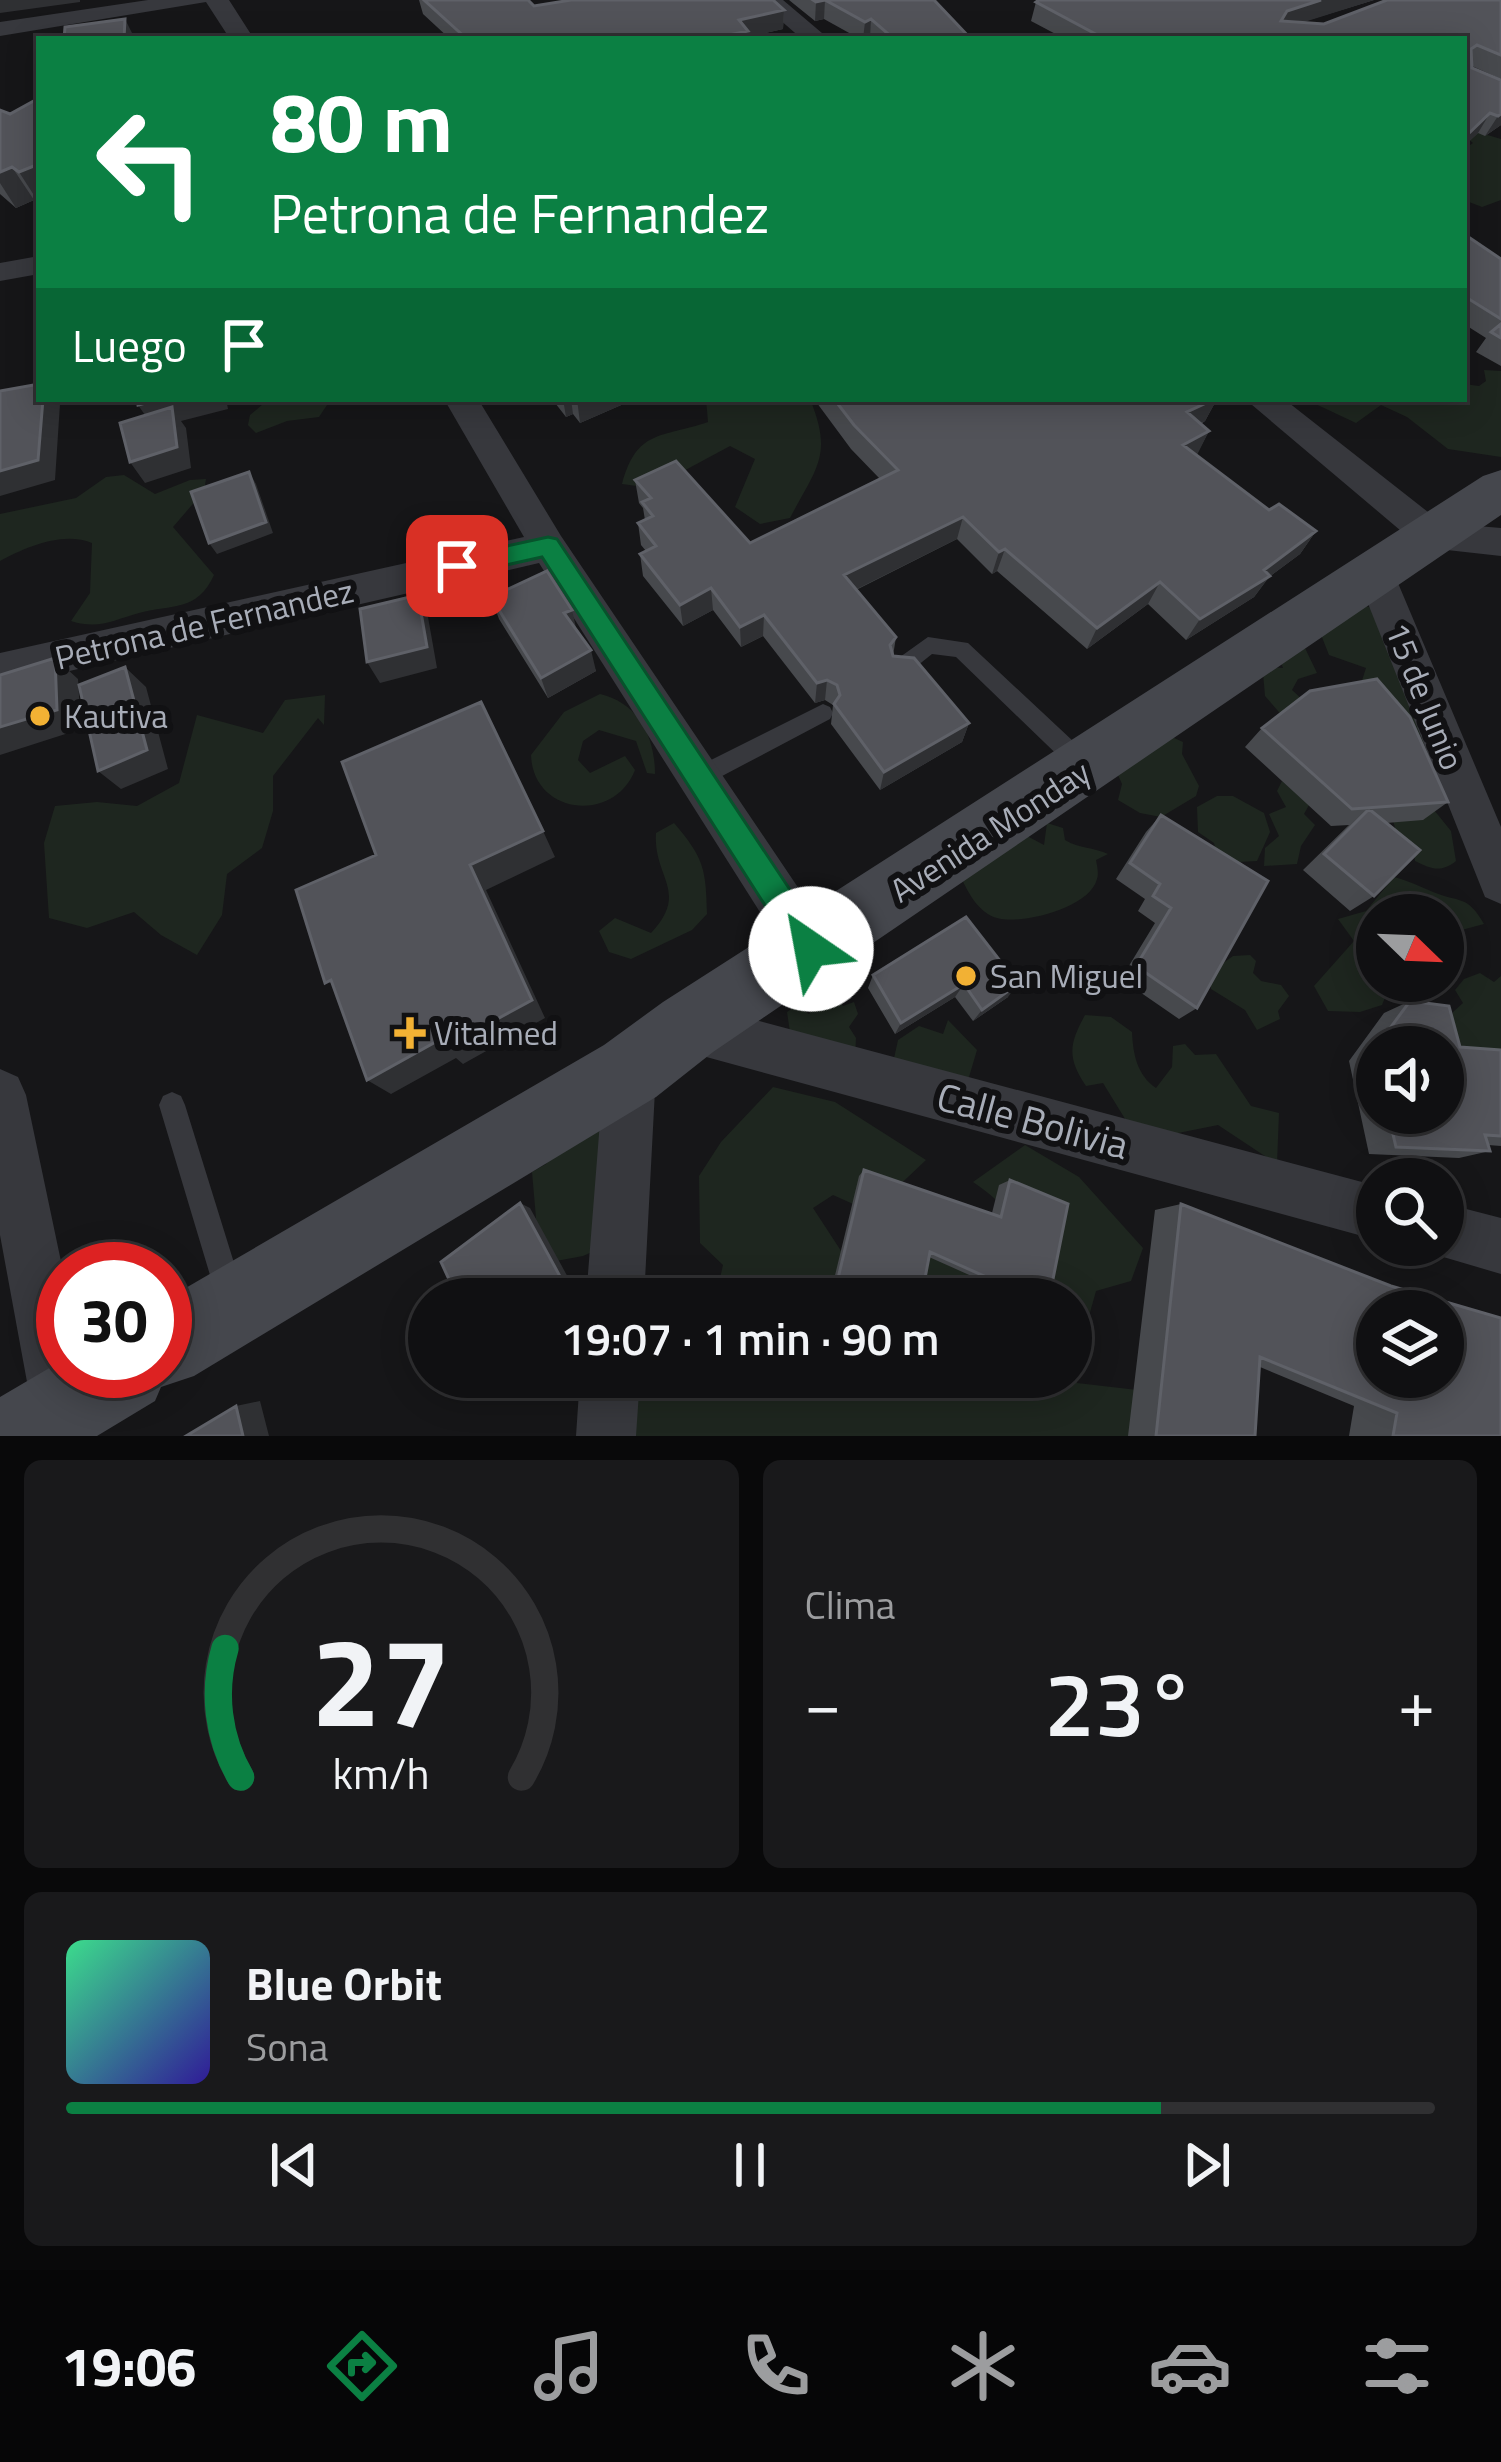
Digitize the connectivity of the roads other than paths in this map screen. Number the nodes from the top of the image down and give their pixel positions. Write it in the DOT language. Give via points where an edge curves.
graph roads {
  1 [pos="196,0"];
  2 [pos="218,0"];
  3 [pos="769,0"];
  4 [pos="0,29"];
  5 [pos="240,36"];
  6 [pos="813,36"];
  7 [pos="36,266"];
  8 [pos="0,272"];
  9 [pos="463,402"];
  10 [pos="1266,402"];
  11 [pos="1501,489"];
  12 [pos="1433,537"];
  13 [pos="1501,542"];
  14 [pos="548,546"];
  15 [pos="1376,575"];
  16 [pos="900,668"];
  17 [pos="0,670"];
  18 [pos="823,712"];
  19 [pos="1085,768"];
  20 [pos="698,777"];
  21 [pos="1501,882"];
  22 [pos="811,949"];
  23 [pos="688,1027"];
  24 [pos="630,1071"];
  25 [pos="0,1095"];
  26 [pos="172,1105"];
  27 [pos="1356,1207"];
  28 [pos="1464,1236"];
  29 [pos="1501,1246"];
  30 [pos="616,1278"];
  31 [pos="234,1306"];
  32 [pos="192,1331"];
  33 [pos="609,1398"];
  34 [pos="68,1405"];
  35 [pos="606,1436"];
  1 -- 4 [label="street"];
  2 -- 5 [label="street"];
  3 -- 6 [label="street"];
  7 -- 8 [label="street"];
  9 -- 14 [label="street"];
  10 -- 12 [label="street"];
  11 -- 12 [label="main road, Avenida Monday"];
  12 -- 13 [label="street"];
  12 -- 15 [label="main road, Avenida Monday"];
  14 -- 17 [label="street, Petrona de Fernandez"];
  14 -- 20 [label="street"];
  15 -- 19 [label="main road, Avenida Monday"];
  15 -- 21 [label="street, 15 de Junio"];
  16 -- 19 [label="lane" via="928,645 961,649"];
  18 -- 20 [label="lane"];
  19 -- 22 [label="main road, Avenida Monday"];
  20 -- 22 [label="street"];
  22 -- 23 [label="main road, Avenida Monday"];
  23 -- 24 [label="main road, Avenida Monday"];
  23 -- 27 [label="street, Calle Bolivia"];
  24 -- 30 [label="street"];
  24 -- 31 [label="main road, Avenida Monday"];
  25 -- 34 [label="street"];
  26 -- 31 [label="lane"];
  28 -- 29 [label="street"];
  31 -- 32 [label="main road, Avenida Monday"];
  33 -- 35 [label="street"];
}
